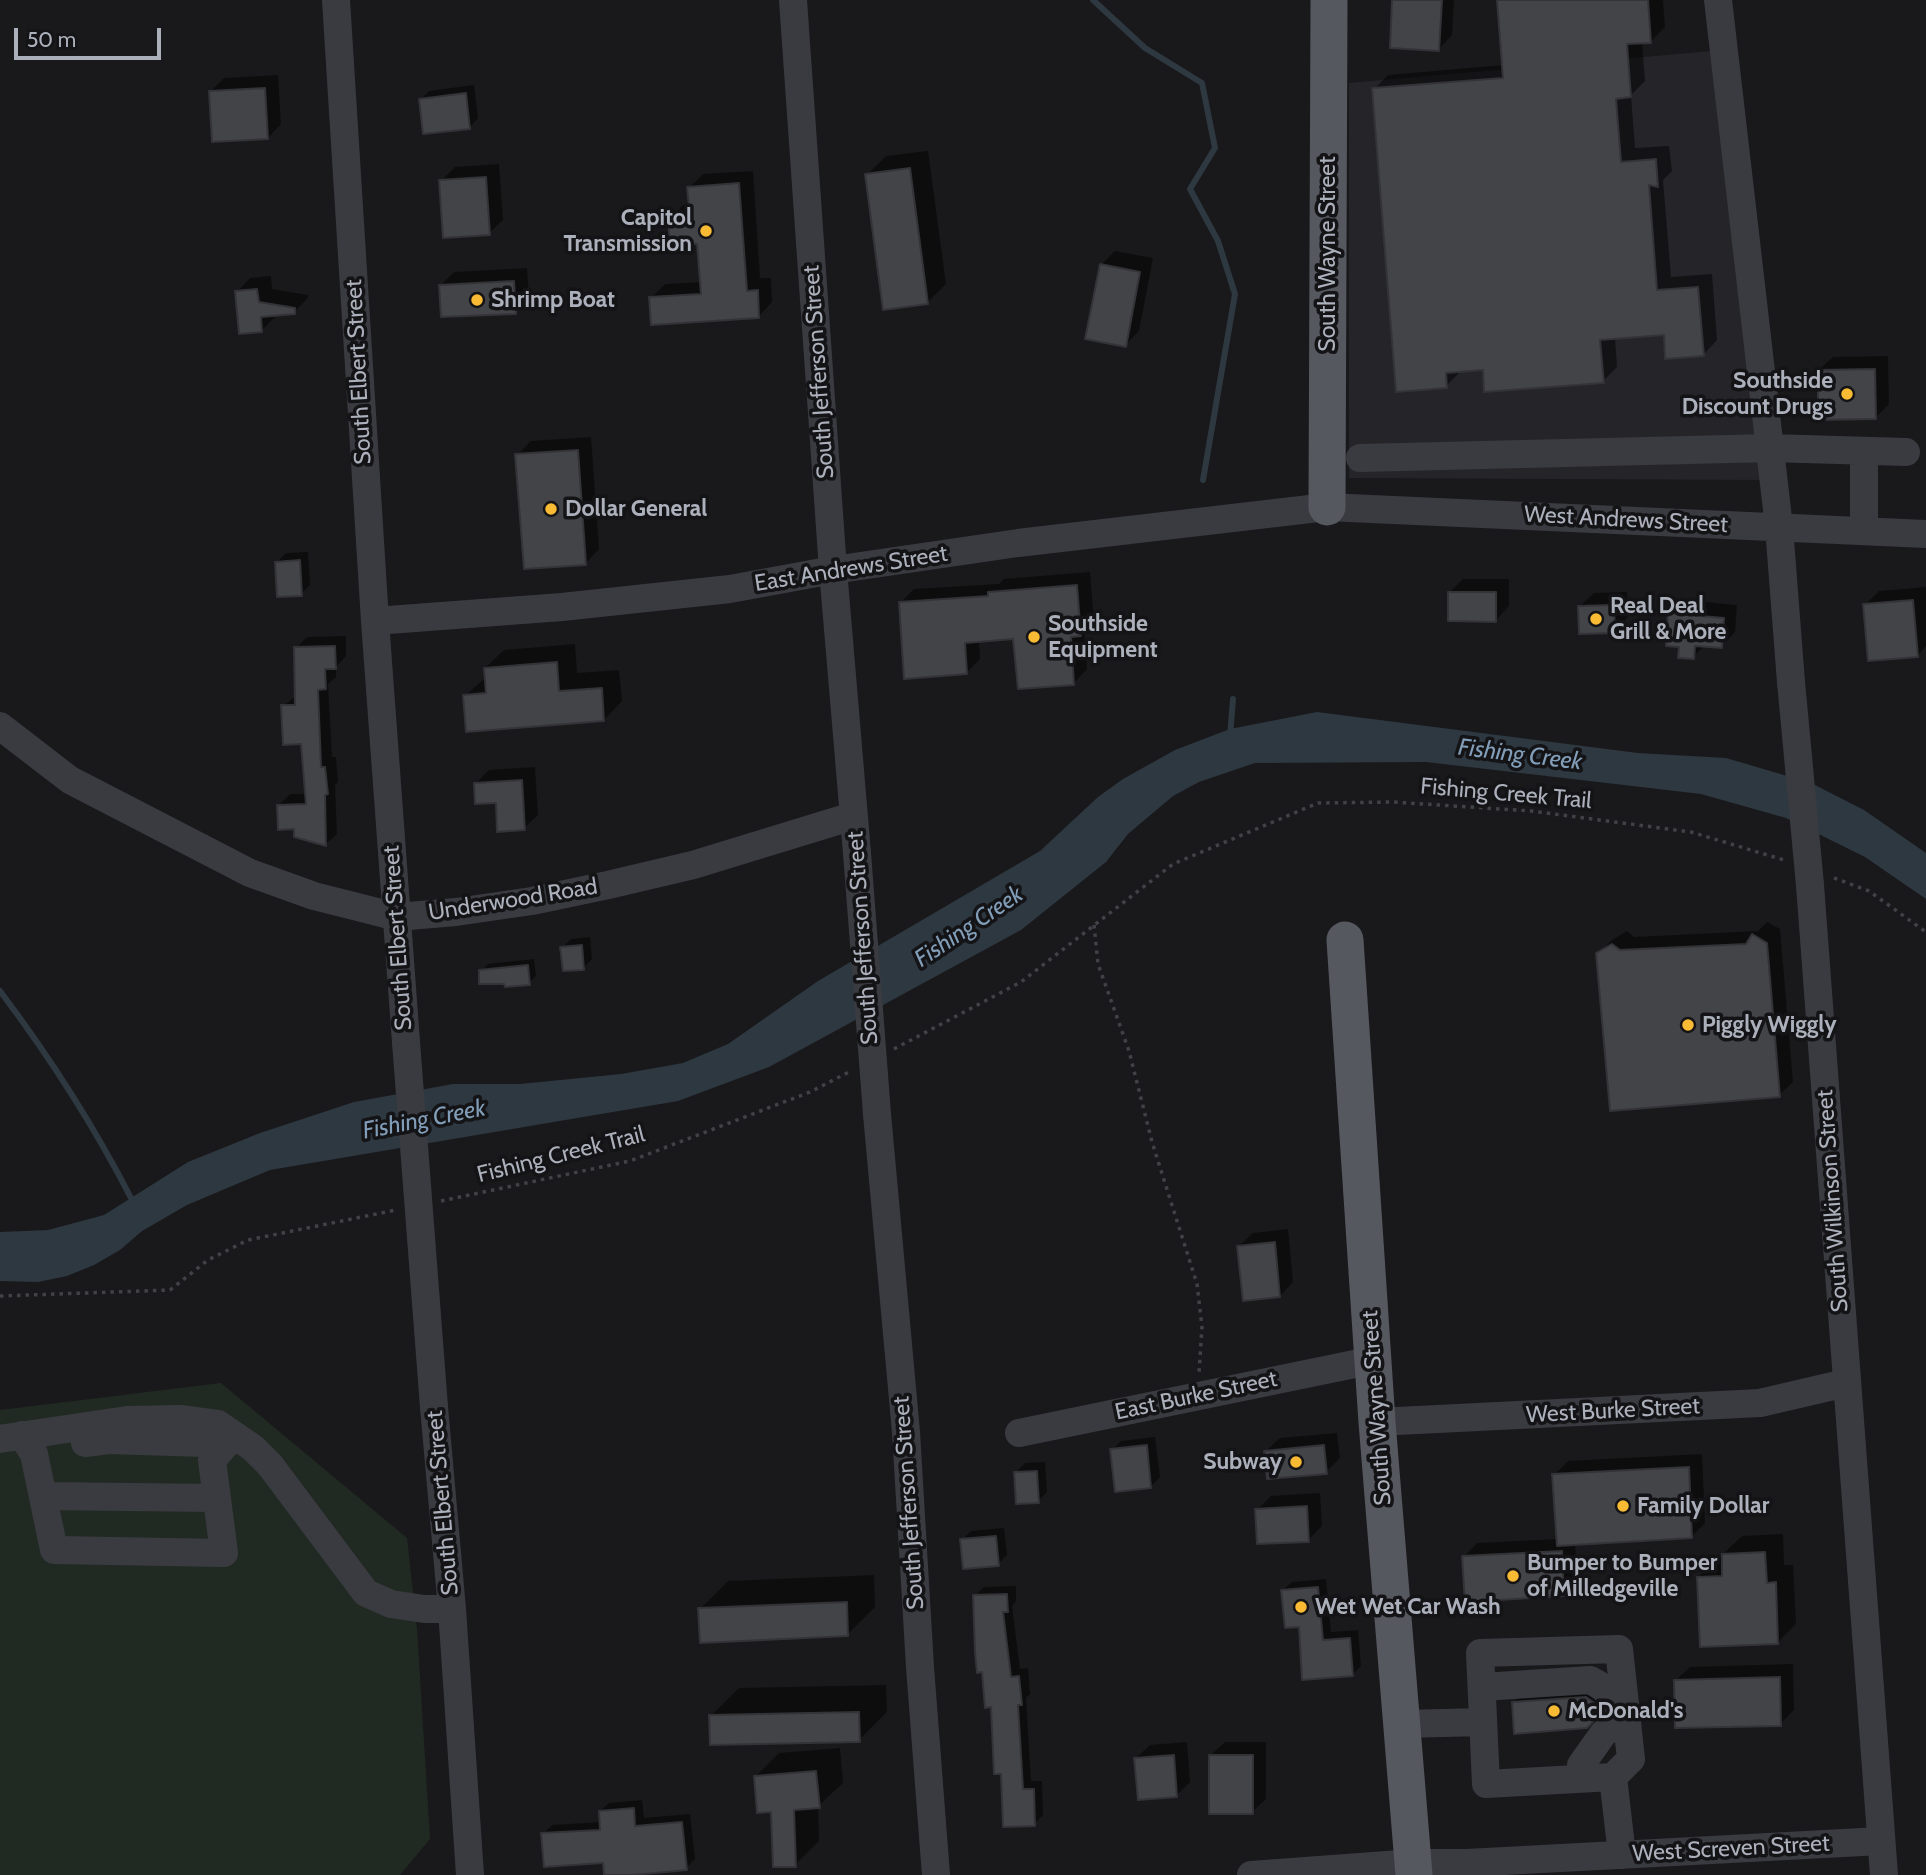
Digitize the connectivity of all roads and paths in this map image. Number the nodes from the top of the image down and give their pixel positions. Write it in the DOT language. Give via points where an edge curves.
graph roads {
  1 [pos="336,0"];
  2 [pos="793,0"];
  3 [pos="1329,0"];
  4 [pos="1718,0"];
  5 [pos="1770,448"];
  6 [pos="1864,451"];
  7 [pos="1906,452"];
  8 [pos="1360,458"];
  9 [pos="1327,507"];
  10 [pos="1779,527"];
  11 [pos="1864,531"];
  12 [pos="1926,534"];
  13 [pos="833,570"];
  14 [pos="375,621"];
  15 [pos="0,726"];
  16 [pos="853,816"];
  17 [pos="1784,860"];
  18 [pos="1822,881"];
  19 [pos="397,917"];
  20 [pos="1094,925"];
  21 [pos="1926,932"];
  22 [pos="1345,940"];
  23 [pos="894,1049"];
  24 [pos="858,1068"];
  25 [pos="437,1202"];
  26 [pos="396,1210"];
  27 [pos="0,1296"];
  28 [pos="1374,1360"];
  29 [pos="1846,1383"];
  30 [pos="1200,1395"];
  31 [pos="1377,1422"];
  32 [pos="1019,1433"];
  33 [pos="19,1442"];
  34 [pos="227,1443"];
  35 [pos="43,1496"];
  36 [pos="217,1498"];
  37 [pos="452,1609"];
  38 [pos="1482,1687"];
  39 [pos="1483,1721"];
  40 [pos="1403,1724"];
  41 [pos="1613,1777"];
  42 [pos="1508,1783"];
  43 [pos="1881,1841"];
  44 [pos="1622,1855"];
  45 [pos="1414,1869"];
  46 [pos="470,1875"];
  47 [pos="936,1875"];
  48 [pos="1251,1875"];
  49 [pos="1884,1875"];
  1 -- 14 [label="street, South Elbert Street"];
  2 -- 13 [label="street, South Jefferson Street"];
  3 -- 9 [label="main road, South Wayne Street"];
  4 -- 5 [label="street, South Wilkinson Street"];
  5 -- 6 [label="street"];
  5 -- 8 [label="street"];
  5 -- 10 [label="street, South Wilkinson Street"];
  6 -- 7 [label="street"];
  6 -- 11 [label="street"];
  9 -- 10 [label="street, West Andrews Street"];
  9 -- 13 [label="street, East Andrews Street"];
  10 -- 11 [label="street, West Andrews Street"];
  10 -- 18 [label="street, South Wilkinson Street, bridge" via="1791,681"];
  11 -- 12 [label="street, West Andrews Street"];
  13 -- 14 [label="street, East Andrews Street" via="730,589"];
  13 -- 16 [label="street, South Jefferson Street"];
  14 -- 19 [label="street, South Elbert Street"];
  15 -- 19 [label="street, Underwood Road" via="70,780 250,873 314,896"];
  16 -- 19 [label="street, Underwood Road" via="693,864 582,890 532,901"];
  16 -- 47 [label="street, South Jefferson Street, bridge" via="906,1432"];
  17 -- 20 [label="path, Fishing Creek Trail" via="1692,832 1531,811 1393,802 1318,803 1173,864"];
  18 -- 21 [label="path" via="1869,891"];
  18 -- 29 [label="street, South Wilkinson Street"];
  19 -- 37 [label="street, South Elbert Street, bridge"];
  20 -- 23 [label="path, Fishing Creek Trail" via="1021,982"];
  20 -- 30 [label="path" via="1098,964 1129,1051 1197,1284 1202,1327"];
  22 -- 28 [label="main road, South Wayne Street"];
  24 -- 25 [label="path, Fishing Creek Trail" via="810,1092 629,1161"];
  26 -- 27 [label="path" via="248,1241 208,1260 170,1290"];
  28 -- 30 [label="street, East Burke Street"];
  28 -- 31 [label="main road, South Wayne Street"];
  29 -- 31 [label="street, West Burke Street" via="1760,1404"];
  29 -- 43 [label="street, South Wilkinson Street"];
  30 -- 32 [label="street, East Burke Street"];
  31 -- 40 [label="main road, South Wayne Street"];
  33 -- 34 [label="street" via="127,1420 180,1419 218,1424"];
  33 -- 35 [label="street"];
  34 -- 36 [label="street" via="212,1460"];
  34 -- 37 [label="street" via="253,1448 270,1465 366,1593 391,1604"];
  35 -- 36 [label="street"];
  35 -- 36 [label="street" via="54,1550 224,1553"];
  37 -- 46 [label="street, South Elbert Street"];
  38 -- 39 [label="street"];
  38 -- 41 [label="street" via="1480,1653 1619,1649 1631,1759"];
  38 -- 42 [label="street" via="1590,1680 1615,1699 1618,1721 1581,1765 1518,1771"];
  39 -- 40 [label="street"];
  39 -- 42 [label="street" via="1486,1784"];
  40 -- 45 [label="main road, South Wayne Street"];
  41 -- 42 [label="street"];
  41 -- 44 [label="street"];
  43 -- 44 [label="street, West Screven Street"];
  43 -- 49 [label="street, South Wilkinson Street"];
  44 -- 45 [label="street, West Screven Street"];
  45 -- 48 [label="street, West Screven Street"];
}
